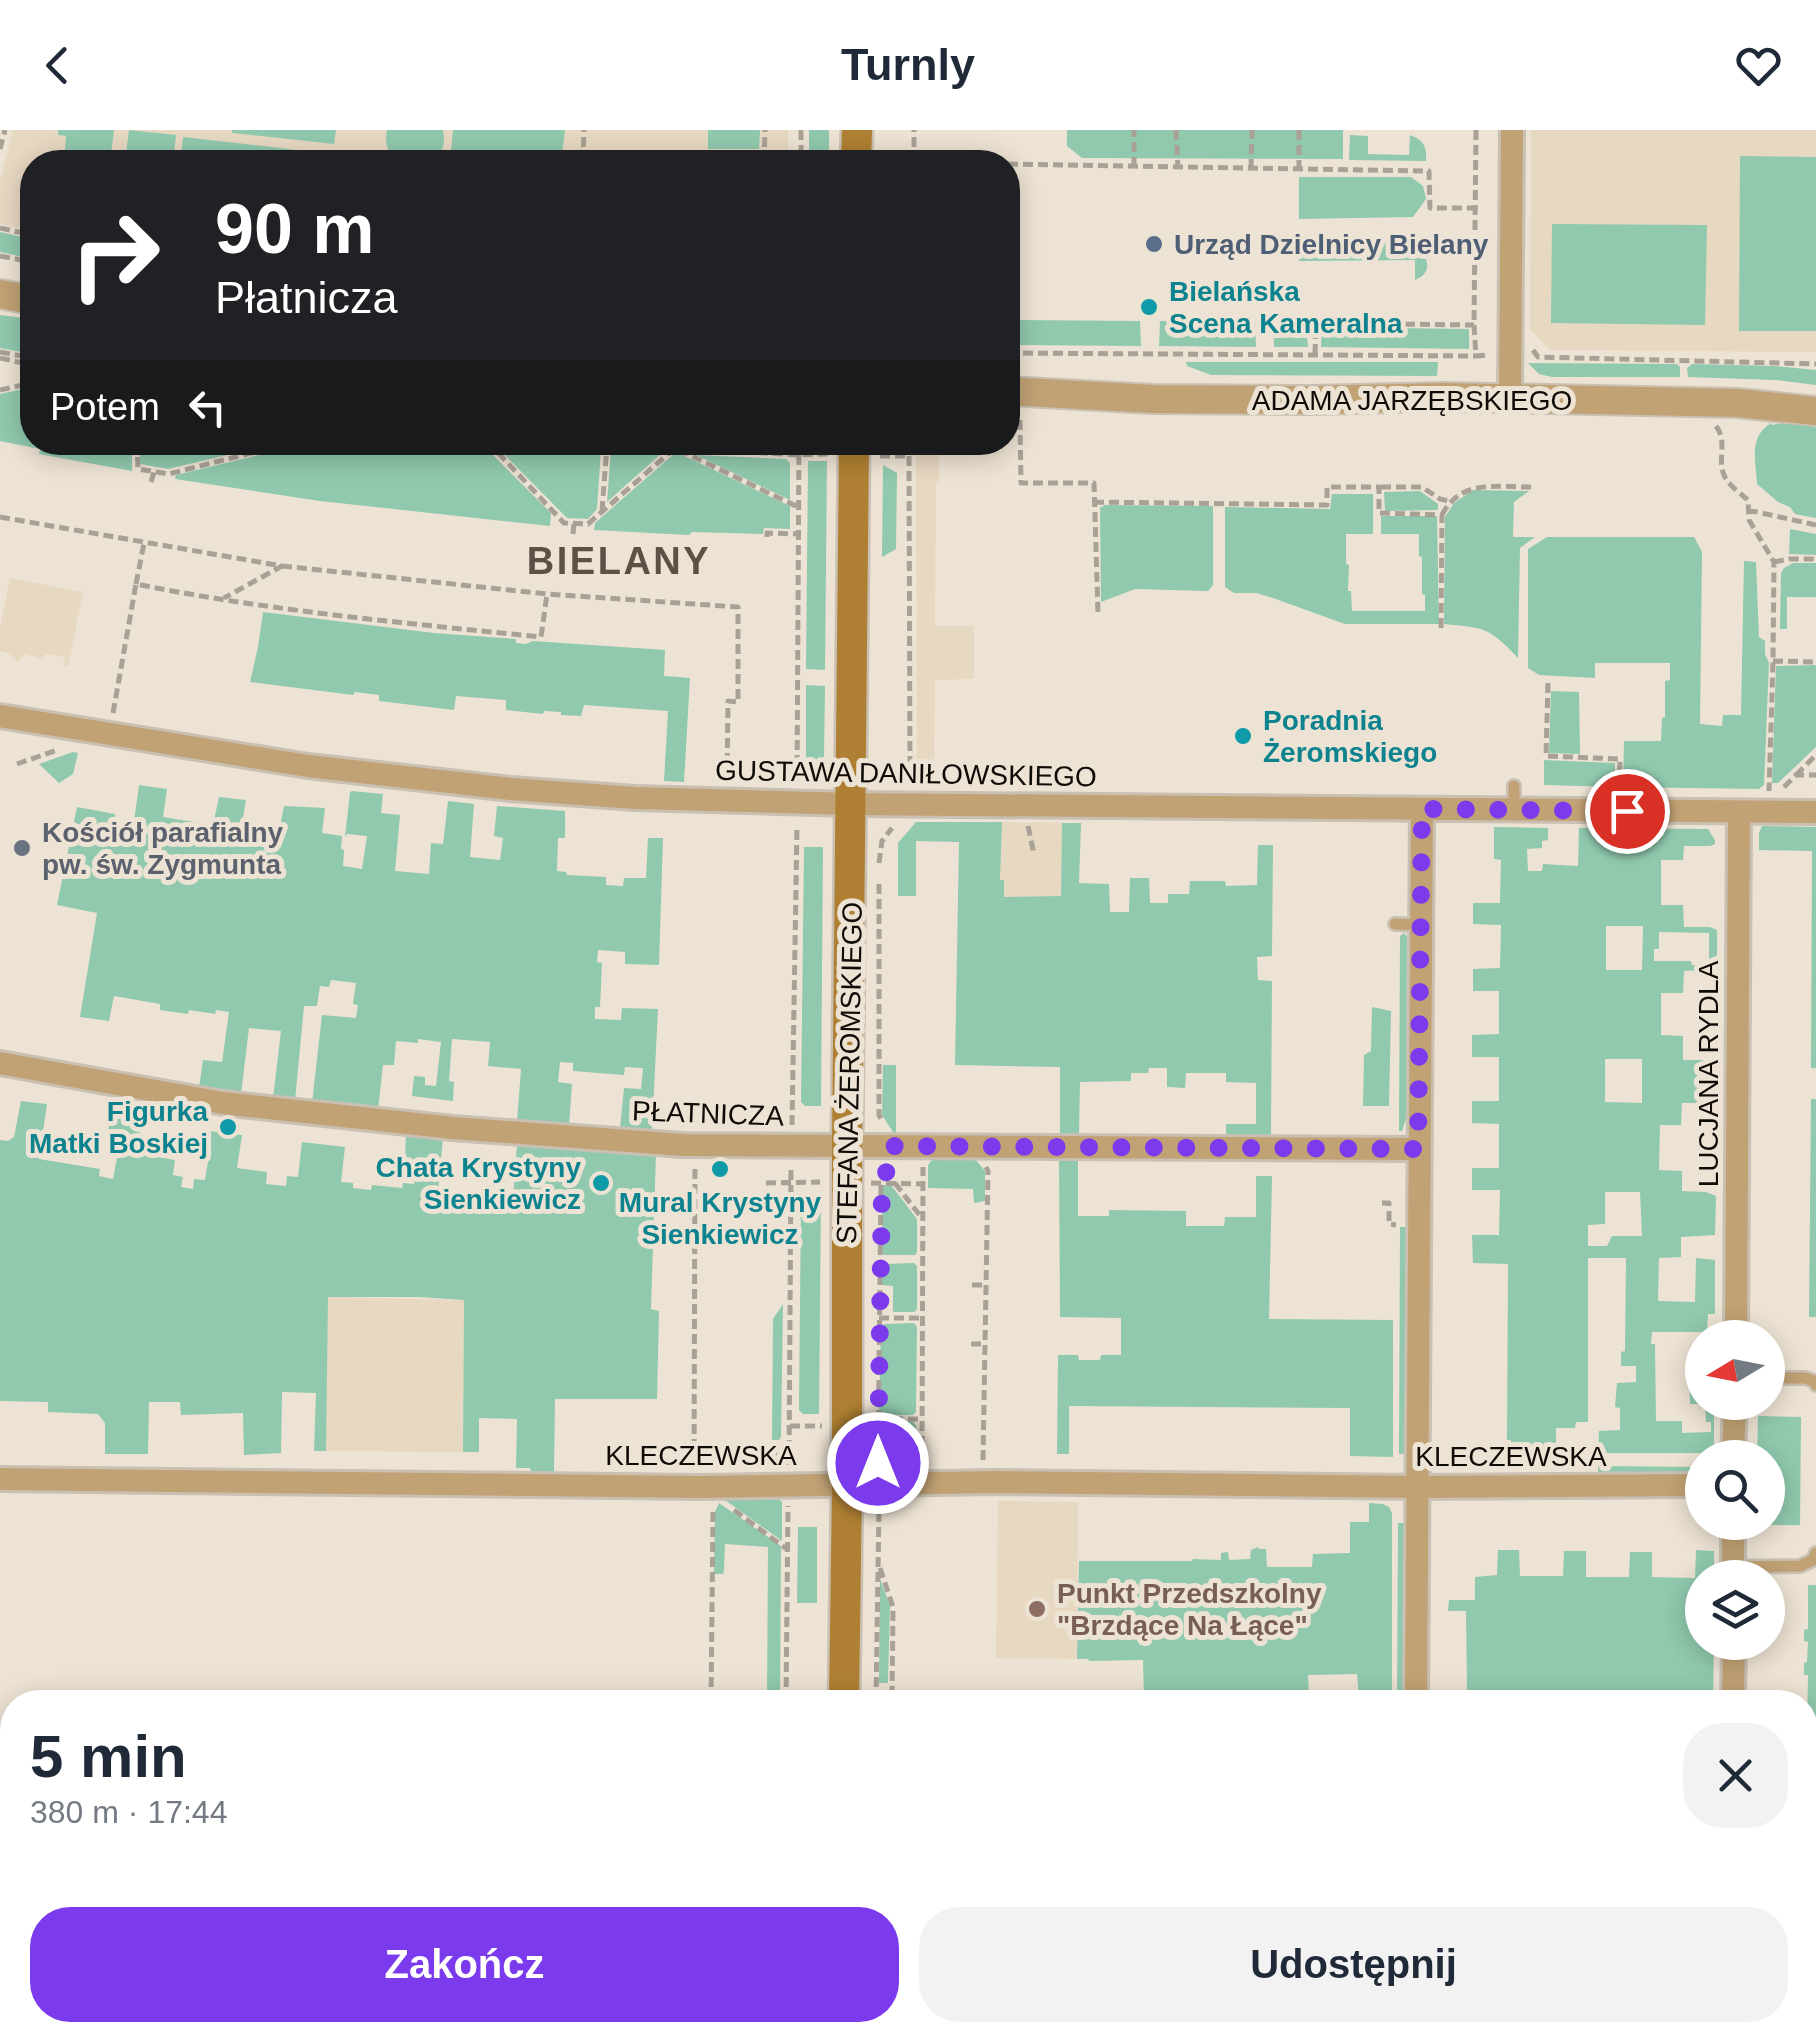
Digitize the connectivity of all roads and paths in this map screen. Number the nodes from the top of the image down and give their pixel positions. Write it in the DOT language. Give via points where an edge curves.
graph roads {
  1 [pos="4,130"];
  2 [pos="1134,130"];
  3 [pos="1176,130"];
  4 [pos="1252,130"];
  5 [pos="1299,130"];
  6 [pos="1476,130"];
  7 [pos="1512,130"];
  8 [pos="0,148"];
  9 [pos="1020,164"];
  10 [pos="1134,167"];
  11 [pos="1178,168"];
  12 [pos="1251,169"];
  13 [pos="1299,170"];
  14 [pos="1475,208"];
  15 [pos="1474,325"];
  16 [pos="1521,351"];
  17 [pos="1020,353"];
  18 [pos="1315,354"];
  19 [pos="1476,356"];
  20 [pos="1538,357"];
  21 [pos="1816,364"];
  22 [pos="1020,392"];
  23 [pos="1510,398"];
  24 [pos="1816,411"];
  25 [pos="1020,420"];
  26 [pos="1032,420"];
  27 [pos="1711,422"];
  28 [pos="138,455"];
  29 [pos="243,455"];
  30 [pos="500,455"];
  31 [pos="605,455"];
  32 [pos="666,455"];
  33 [pos="697,455"];
  34 [pos="799,455"];
  35 [pos="854,455"];
  36 [pos="899,455"];
  37 [pos="910,456"];
  38 [pos="154,472"];
  39 [pos="151,482"];
  40 [pos="1380,487"];
  41 [pos="1536,487"];
  42 [pos="1094,502"];
  43 [pos="1448,502"];
  44 [pos="798,507"];
  45 [pos="1748,510"];
  46 [pos="602,511"];
  47 [pos="1442,515"];
  48 [pos="0,516"];
  49 [pos="574,523"];
  50 [pos="1816,526"];
  51 [pos="574,534"];
  52 [pos="798,534"];
  53 [pos="767,537"];
  54 [pos="144,542"];
  55 [pos="1816,559"];
  56 [pos="1774,562"];
  57 [pos="282,566"];
  58 [pos="136,584"];
  59 [pos="547,594"];
  60 [pos="222,600"];
  61 [pos="1098,614"];
  62 [pos="1440,631"];
  63 [pos="1774,661"];
  64 [pos="1816,662"];
  65 [pos="1548,683"];
  66 [pos="0,716"];
  67 [pos="106,728"];
  68 [pos="54,752"];
  69 [pos="1816,755"];
  70 [pos="17,764"];
  71 [pos="1796,775"];
  72 [pos="910,786"];
  73 [pos="1619,787"];
  74 [pos="727,788"];
  75 [pos="1768,794"];
  76 [pos="798,802"];
  77 [pos="851,804"];
  78 [pos="1422,809"];
  79 [pos="1739,812"];
  80 [pos="1816,812"];
  81 [pos="1027,818"];
  82 [pos="900,820"];
  83 [pos="1034,854"];
  84 [pos="1394,924"];
  85 [pos="1421,925"];
  86 [pos="0,1063"];
  87 [pos="791,1146"];
  88 [pos="846,1146"];
  89 [pos="1418,1149"];
  90 [pos="893,1151"];
  91 [pos="700,1157"];
  92 [pos="923,1158"];
  93 [pos="982,1160"];
  94 [pos="791,1182"];
  95 [pos="766,1183"];
  96 [pos="882,1183"];
  97 [pos="895,1183"];
  98 [pos="923,1184"];
  99 [pos="1382,1203"];
  100 [pos="923,1219"];
  101 [pos="1396,1224"];
  102 [pos="972,1285"];
  103 [pos="986,1285"];
  104 [pos="880,1318"];
  105 [pos="922,1318"];
  106 [pos="1736,1320"];
  107 [pos="972,1344"];
  108 [pos="986,1344"];
  109 [pos="1785,1378"];
  110 [pos="1816,1385"];
  111 [pos="922,1418"];
  112 [pos="878,1419"];
  113 [pos="789,1454"];
  114 [pos="922,1464"];
  115 [pos="983,1464"];
  116 [pos="748,1468"];
  117 [pos="702,1471"];
  118 [pos="0,1479"];
  119 [pos="847,1484"];
  120 [pos="878,1484"];
  121 [pos="788,1485"];
  122 [pos="1685,1485"];
  123 [pos="1417,1487"];
  124 [pos="716,1501"];
  125 [pos="734,1510"];
  126 [pos="788,1550"];
  127 [pos="1816,1553"];
  128 [pos="879,1564"];
  129 [pos="1785,1567"];
  130 [pos="1734,1660"];
  131 [pos="711,1690"];
  132 [pos="786,1690"];
  133 [pos="844,1690"];
  134 [pos="876,1690"];
  135 [pos="892,1690"];
  136 [pos="1416,1690"];
  137 [pos="1733,1690"];
  1 -- 8 [label="path"];
  2 -- 10 [label="path"];
  3 -- 11 [label="path"];
  4 -- 12 [label="path"];
  5 -- 13 [label="path"];
  6 -- 14 [label="path"];
  7 -- 16 [label="street"];
  9 -- 10 [label="path"];
  10 -- 11 [label="path"];
  11 -- 12 [label="path"];
  12 -- 13 [label="path"];
  13 -- 14 [label="path" via="1428,171 1430,208"];
  14 -- 15 [label="path"];
  15 -- 18 [label="path" via="1316,324"];
  15 -- 19 [label="path"];
  16 -- 19 [label="path"];
  16 -- 20 [label="path"];
  16 -- 20 [label="path"];
  16 -- 23 [label="street"];
  17 -- 18 [label="path"];
  18 -- 19 [label="path"];
  20 -- 21 [label="path"];
  22 -- 23 [label="street, ADAMA JARZĘBSKIEGO" via="1152,400"];
  23 -- 24 [label="street, ADAMA JARZĘBSKIEGO"];
  25 -- 26 [label="path"];
  25 -- 42 [label="path" via="1021,483 1094,483"];
  27 -- 45 [label="path" via="1722,435 1723,474 1748,500"];
  28 -- 38 [label="path" via="138,468"];
  29 -- 38 [label="path"];
  30 -- 49 [label="path" via="564,522"];
  31 -- 46 [label="path"];
  32 -- 46 [label="path"];
  33 -- 44 [label="path"];
  34 -- 44 [label="path"];
  35 -- 77 [label="main road, STEFANA ŻEROMSKIEGO"];
  36 -- 37 [label="path"];
  37 -- 72 [label="path"];
  38 -- 39 [label="path"];
  40 -- 42 [label="path" via="1328,487 1327,505"];
  40 -- 43 [label="path" via="1422,487"];
  40 -- 47 [label="path" via="1380,513"];
  41 -- 43 [label="path" via="1470,488"];
  42 -- 61 [label="path"];
  43 -- 47 [label="path"];
  44 -- 52 [label="path"];
  45 -- 50 [label="path"];
  45 -- 56 [label="path"];
  46 -- 49 [label="path" via="588,524"];
  47 -- 62 [label="path"];
  48 -- 54 [label="path"];
  49 -- 51 [label="path"];
  52 -- 53 [label="path"];
  52 -- 76 [label="path"];
  54 -- 57 [label="path"];
  54 -- 58 [label="path"];
  55 -- 56 [label="path"];
  56 -- 63 [label="path"];
  57 -- 59 [label="path"];
  57 -- 60 [label="path"];
  58 -- 60 [label="path"];
  58 -- 67 [label="path"];
  59 -- 60 [label="path" via="541,637"];
  59 -- 74 [label="path" via="738,607 738,702 728,701"];
  63 -- 64 [label="path"];
  63 -- 75 [label="path"];
  65 -- 73 [label="path" via="1546,756 1620,758"];
  66 -- 67 [label="street, GUSTAWA DANIŁOWSKIEGO"];
  67 -- 76 [label="street, GUSTAWA DANIŁOWSKIEGO" via="308,766 512,789"];
  68 -- 70 [label="path"];
  69 -- 71 [label="path"];
  76 -- 77 [label="street, GUSTAWA DANIŁOWSKIEGO"];
  76 -- 87 [label="path"];
  77 -- 78 [label="street, GUSTAWA DANIŁOWSKIEGO"];
  77 -- 88 [label="main road, STEFANA ŻEROMSKIEGO"];
  78 -- 79 [label="street, GUSTAWA DANIŁOWSKIEGO" via="1514,798"];
  78 -- 85 [label="street"];
  79 -- 80 [label="street, GUSTAWA DANIŁOWSKIEGO"];
  79 -- 106 [label="street, LUCJANA RYDLA"];
  81 -- 83 [label="path"];
  82 -- 90 [label="path" via="882,841 879,859 879,1115"];
  84 -- 85 [label="lane"];
  85 -- 89 [label="street"];
  86 -- 87 [label="street, PŁATNICZA" via="223,1104 360,1119"];
  87 -- 88 [label="street, PŁATNICZA"];
  87 -- 94 [label="path"];
  88 -- 90 [label="street, PŁATNICZA"];
  88 -- 119 [label="main road, STEFANA ŻEROMSKIEGO"];
  89 -- 90 [label="street, PŁATNICZA"];
  89 -- 123 [label="street"];
  90 -- 96 [label="path"];
  91 -- 117 [label="path" via="694,1169 692,1461"];
  92 -- 98 [label="path"];
  93 -- 103 [label="path" via="988,1171"];
  94 -- 95 [label="path"];
  94 -- 113 [label="path"];
  96 -- 97 [label="path"];
  96 -- 104 [label="path"];
  97 -- 98 [label="path"];
  97 -- 100 [label="path"];
  98 -- 100 [label="path"];
  99 -- 101 [label="path" via="1389,1203 1389,1224"];
  100 -- 105 [label="path"];
  102 -- 103 [label="path"];
  103 -- 108 [label="path"];
  104 -- 105 [label="path"];
  104 -- 112 [label="path"];
  105 -- 111 [label="path"];
  107 -- 108 [label="path"];
  108 -- 115 [label="path"];
  109 -- 110 [label="lane"];
  111 -- 112 [label="path"];
  111 -- 114 [label="path"];
  112 -- 120 [label="path"];
  113 -- 116 [label="path" via="758,1452"];
  113 -- 121 [label="path"];
  118 -- 121 [label="street, KLECZEWSKA"];
  119 -- 120 [label="street, KLECZEWSKA"];
  119 -- 121 [label="street, KLECZEWSKA"];
  119 -- 133 [label="main road, STEFANA ŻEROMSKIEGO"];
  120 -- 123 [label="street, KLECZEWSKA"];
  120 -- 128 [label="path"];
  121 -- 126 [label="path"];
  122 -- 123 [label="street, KLECZEWSKA"];
  123 -- 136 [label="street"];
  124 -- 131 [label="path"];
  125 -- 126 [label="path"];
  126 -- 132 [label="path"];
  127 -- 129 [label="lane" via="1800,1566"];
  128 -- 134 [label="path"];
  128 -- 135 [label="path" via="893,1607"];
  130 -- 137 [label="street"];
}
